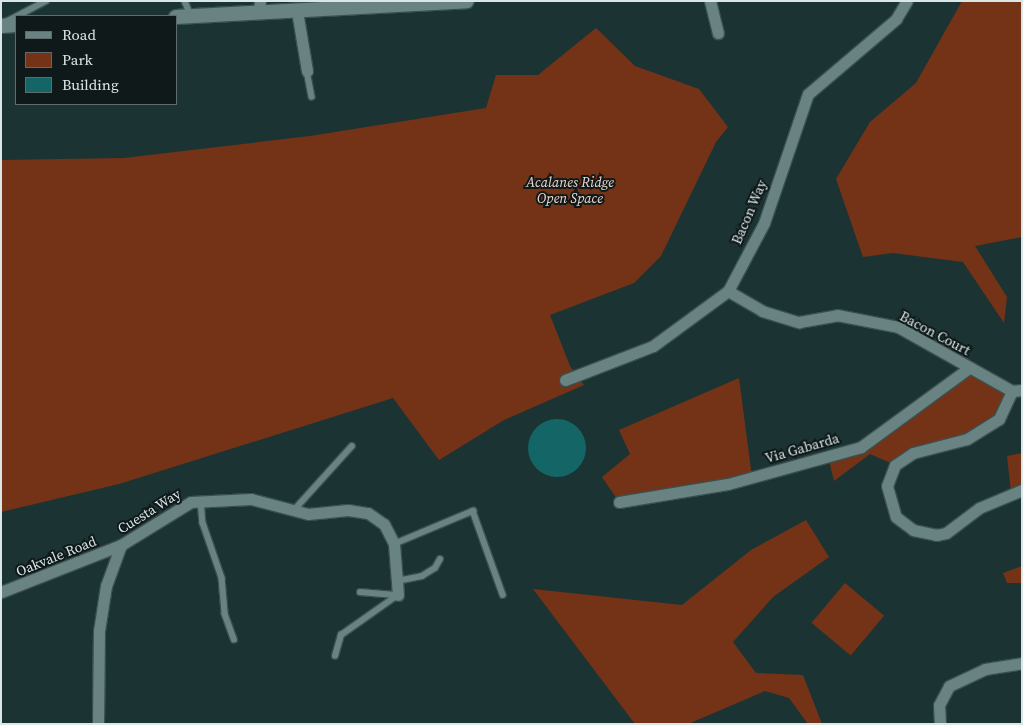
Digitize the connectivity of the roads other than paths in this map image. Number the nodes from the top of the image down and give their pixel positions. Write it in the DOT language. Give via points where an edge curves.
graph roads {
  1 [pos="46,1"];
  2 [pos="186,1"];
  3 [pos="467,1"];
  4 [pos="710,1"];
  5 [pos="907,1"];
  6 [pos="355,4"];
  7 [pos="259,7"];
  8 [pos="297,11"];
  9 [pos="20,15"];
  10 [pos="191,16"];
  11 [pos="178,17"];
  12 [pos="15,18"];
  13 [pos="1,25"];
  14 [pos="15,25"];
  15 [pos="718,33"];
  16 [pos="307,71"];
  17 [pos="312,97"];
  18 [pos="728,291"];
  19 [pos="969,368"];
  20 [pos="565,380"];
  21 [pos="1017,390"];
  22 [pos="352,446"];
  23 [pos="1022,490"];
  24 [pos="201,501"];
  25 [pos="619,502"];
  26 [pos="294,510"];
  27 [pos="394,544"];
  28 [pos="121,545"];
  29 [pos="440,558"];
  30 [pos="397,582"];
  31 [pos="1,592"];
  32 [pos="360,592"];
  33 [pos="503,594"];
  34 [pos="398,595"];
  35 [pos="234,639"];
  36 [pos="334,656"];
  37 [pos="1022,663"];
  38 [pos="98,724"];
  39 [pos="940,724"];
  1 -- 9 [label="lane"];
  2 -- 10 [label="lane"];
  3 -- 6 [label="street"];
  4 -- 15 [label="street"];
  5 -- 18 [label="street, Bacon Way" via="896,19 808,94 764,223"];
  6 -- 8 [label="street"];
  7 -- 8 [label="street"];
  7 -- 10 [label="street"];
  8 -- 16 [label="street"];
  10 -- 11 [label="street"];
  12 -- 13 [label="lane"];
  13 -- 14 [label="street"];
  16 -- 17 [label="lane"];
  18 -- 19 [label="street, Bacon Court" via="762,311 799,322 837,315 898,327"];
  18 -- 20 [label="street, Bacon Way" via="653,346"];
  19 -- 21 [label="street, Bacon Court"];
  19 -- 25 [label="street, Via Gabarda" via="861,447 728,484"];
  21 -- 23 [label="street, Bacon Court" via="999,418 967,439 913,453 895,465 887,486 896,517 913,530 930,535 946,533 979,508"];
  22 -- 26 [label="lane"];
  24 -- 26 [label="street, Cuesta Way" via="251,499"];
  24 -- 28 [label="street, Cuesta Way" via="170,513"];
  24 -- 35 [label="lane" via="203,523 222,578 225,614"];
  26 -- 27 [label="street, Cuesta Way" via="368,513 384,524"];
  27 -- 30 [label="street, Cuesta Way"];
  27 -- 33 [label="lane" via="473,511"];
  28 -- 31 [label="street, Oakvale Road"];
  28 -- 38 [label="street, Cuesta Way" via="106,586 99,631"];
  29 -- 30 [label="lane" via="435,568 422,576"];
  30 -- 34 [label="street, Cuesta Way"];
  32 -- 34 [label="lane"];
  34 -- 36 [label="lane" via="341,635"];
  37 -- 39 [label="street" via="985,669 949,686 939,705"];
}
